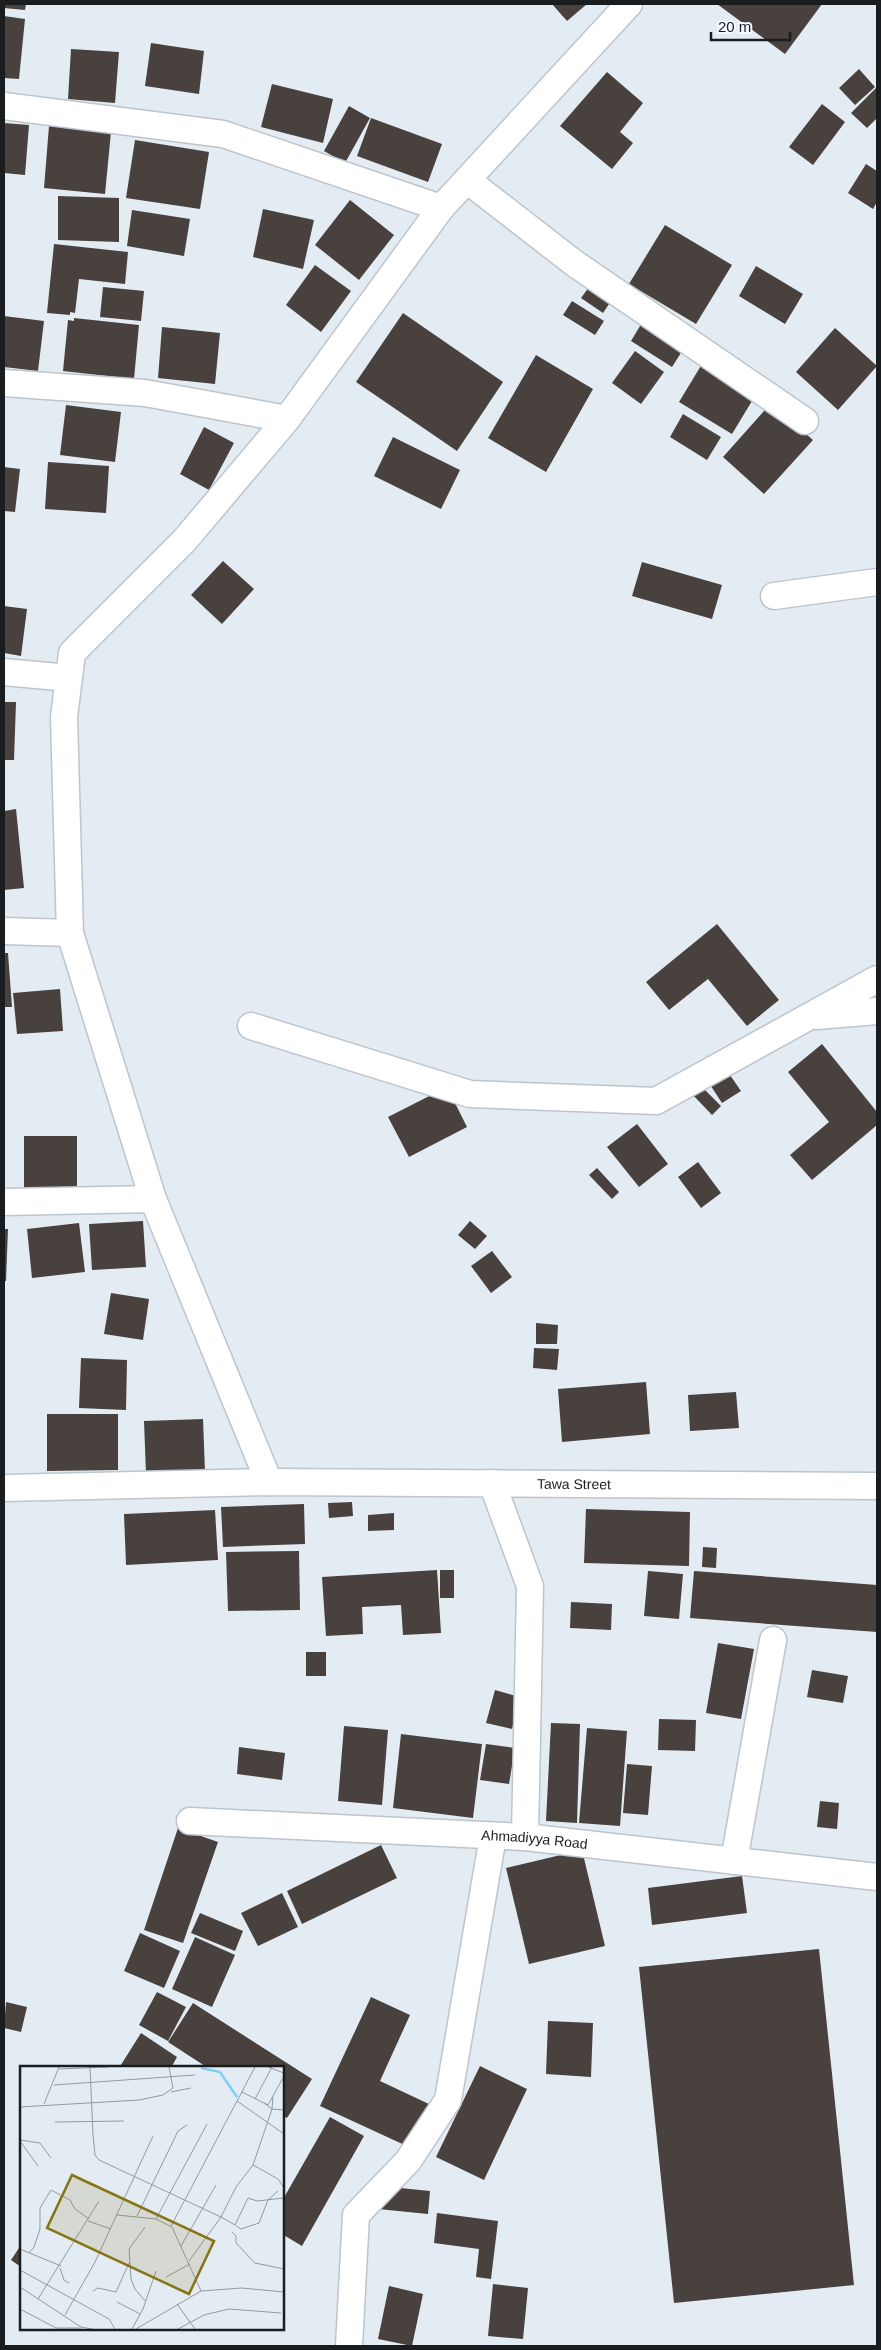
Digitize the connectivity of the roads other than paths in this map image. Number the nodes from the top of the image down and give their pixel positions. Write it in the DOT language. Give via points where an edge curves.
graph roads {
  1 [pos="629,4"];
  2 [pos="4,106"];
  3 [pos="467,180"];
  4 [pos="441,208"];
  5 [pos="4,383"];
  6 [pos="287,419"];
  7 [pos="805,421"];
  8 [pos="877,582"];
  9 [pos="774,596"];
  10 [pos="4,672"];
  11 [pos="69,678"];
  12 [pos="4,931"];
  13 [pos="70,933"];
  14 [pos="877,979"];
  15 [pos="877,1011"];
  16 [pos="809,1016"];
  17 [pos="251,1026"];
  18 [pos="153,1200"];
  19 [pos="4,1202"];
  20 [pos="269,1482"];
  21 [pos="492,1483"];
  22 [pos="877,1486"];
  23 [pos="4,1488"];
  24 [pos="773,1640"];
  25 [pos="190,1821"];
  26 [pos="492,1836"];
  27 [pos="525,1837"];
  28 [pos="734,1861"];
  29 [pos="877,1877"];
  30 [pos="349,2346"];
  1 -- 3 [label="street"];
  2 -- 4 [label="street" via="223,134"];
  3 -- 4 [label="street"];
  3 -- 7 [label="street" via="574,263"];
  4 -- 6 [label="street"];
  5 -- 6 [label="street" via="145,393"];
  6 -- 11 [label="street" via="184,541 72,654"];
  8 -- 9 [label="street"];
  10 -- 11 [label="street"];
  11 -- 13 [label="street" via="64,718"];
  12 -- 13 [label="street"];
  13 -- 18 [label="street"];
  14 -- 16 [label="street"];
  15 -- 16 [label="street"];
  16 -- 17 [label="street" via="656,1101 470,1094"];
  18 -- 19 [label="street"];
  18 -- 20 [label="street"];
  20 -- 21 [label="street, Tawa Street"];
  20 -- 23 [label="street, Tawa Street"];
  21 -- 22 [label="street, Tawa Street"];
  21 -- 27 [label="street" via="530,1586"];
  24 -- 28 [label="street"];
  25 -- 26 [label="street, Ahmadiyya Road"];
  26 -- 27 [label="street, Ahmadiyya Road"];
  26 -- 30 [label="street" via="448,2100 408,2161 356,2215"];
  27 -- 28 [label="street, Ahmadiyya Road"];
  28 -- 29 [label="street, Ahmadiyya Road"];
}
